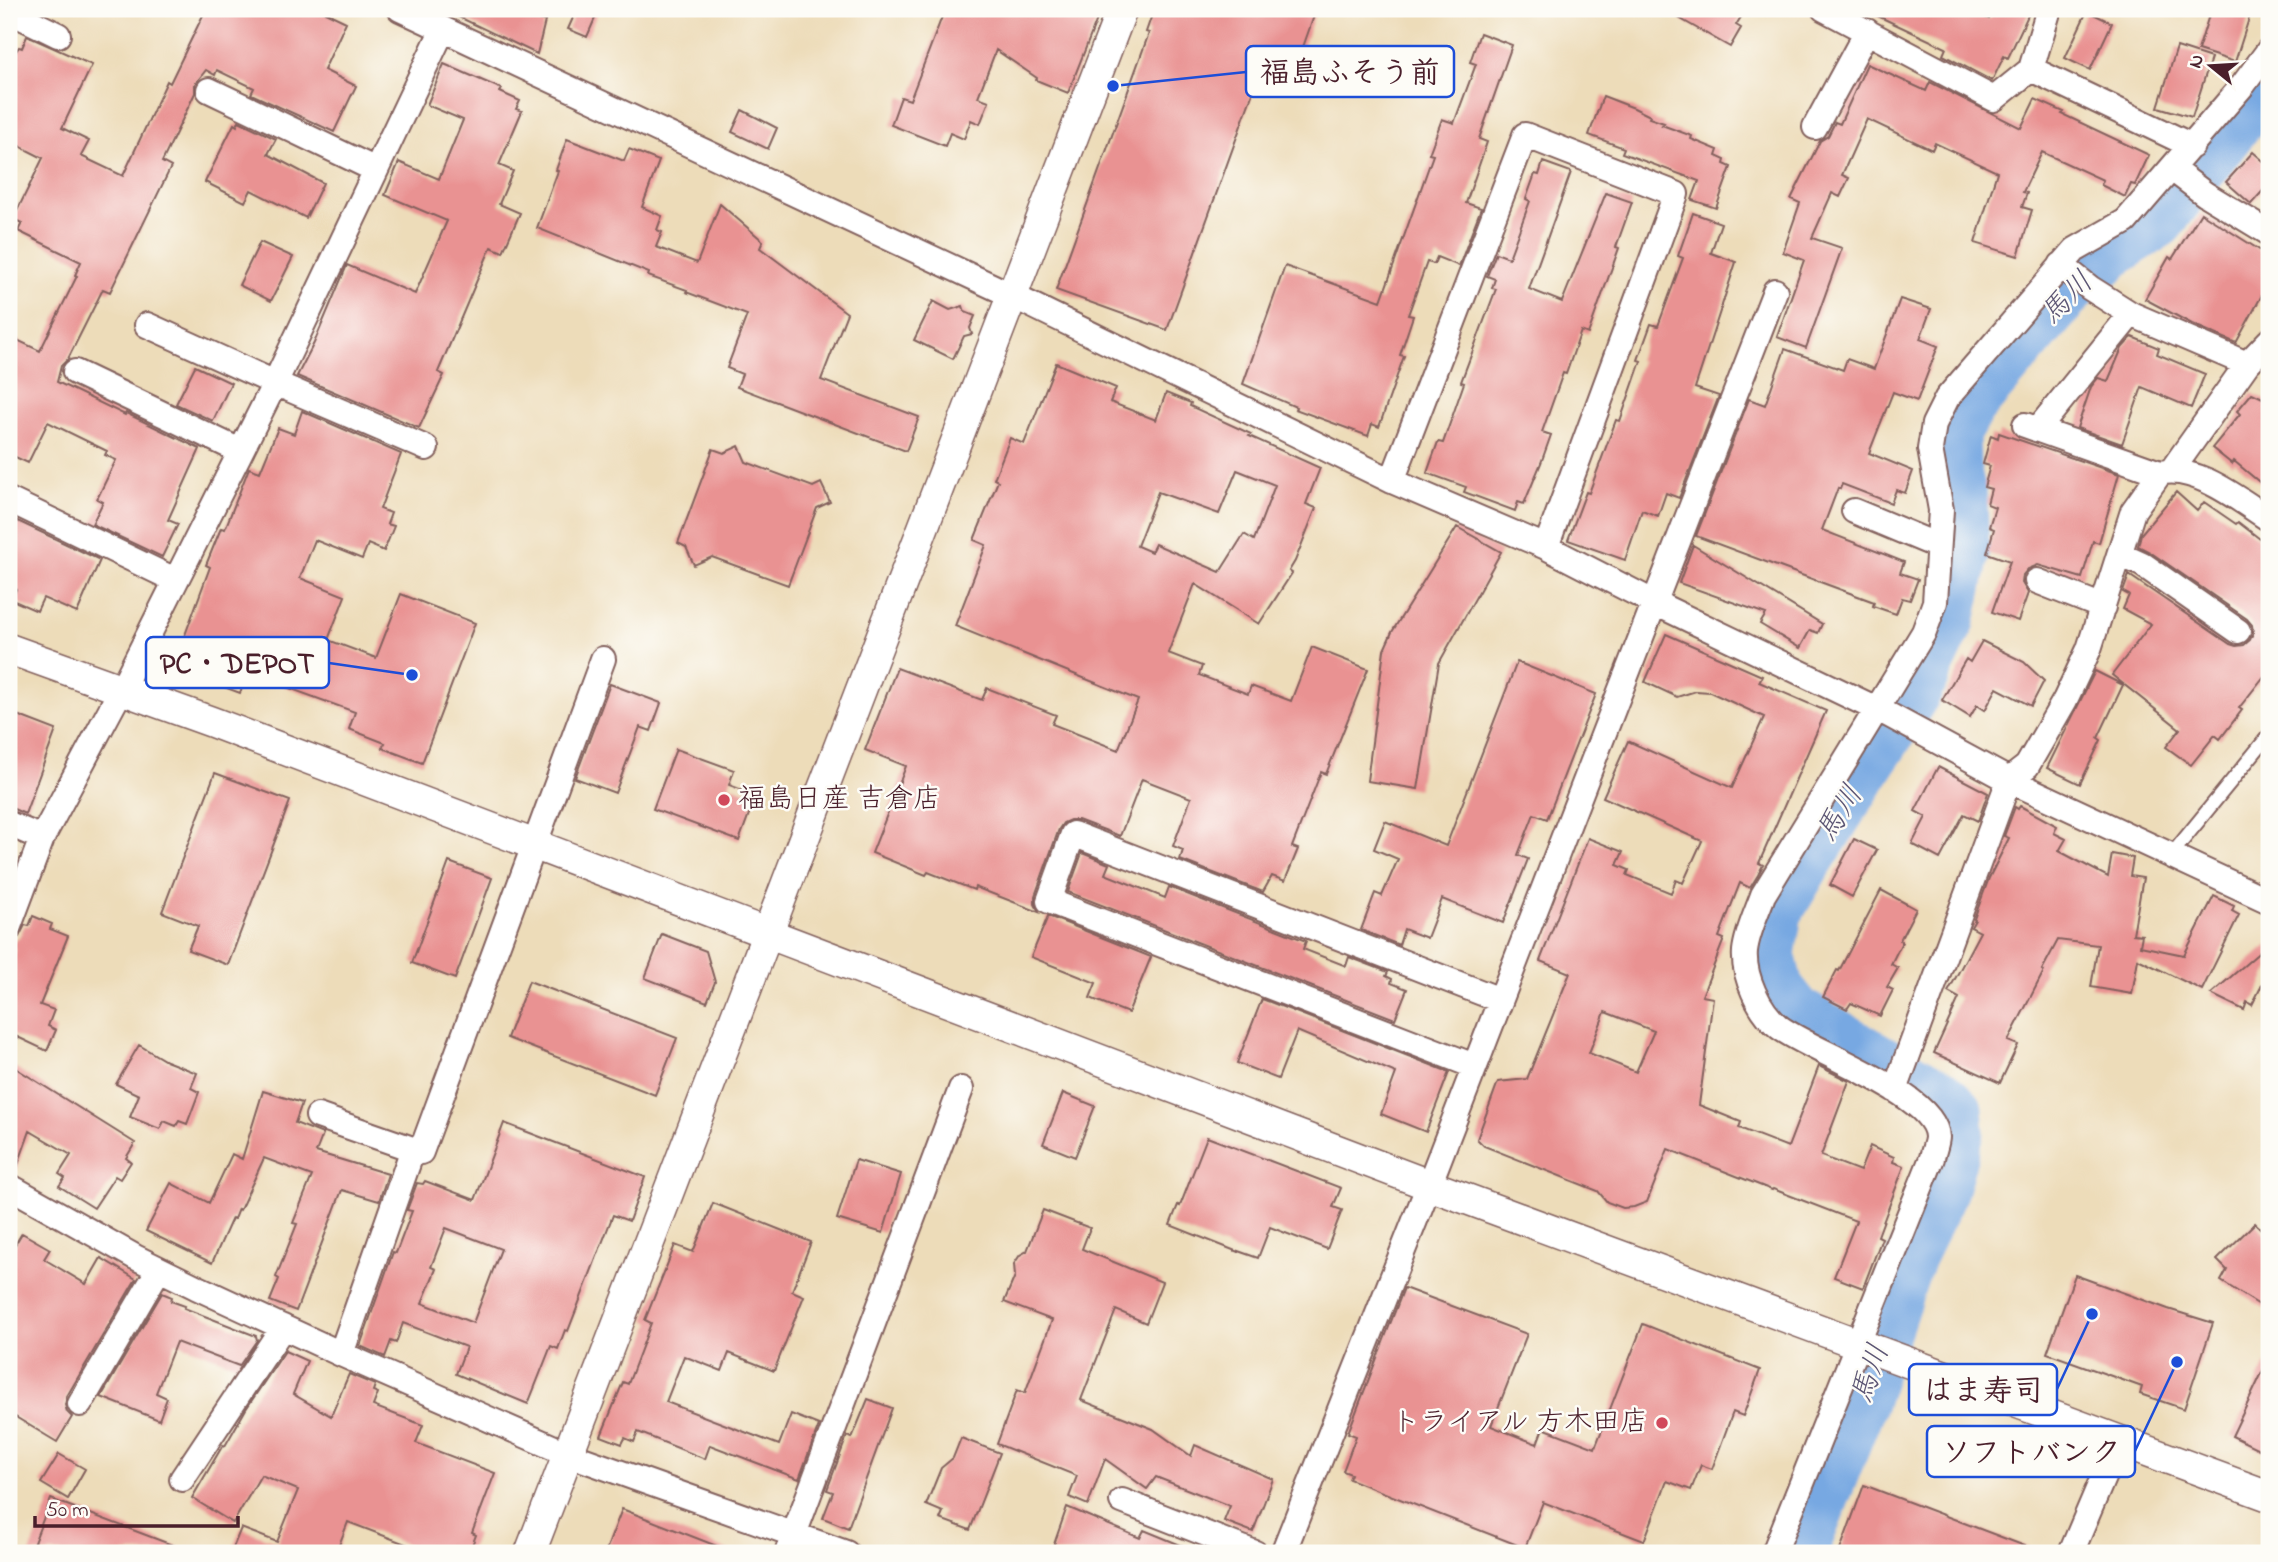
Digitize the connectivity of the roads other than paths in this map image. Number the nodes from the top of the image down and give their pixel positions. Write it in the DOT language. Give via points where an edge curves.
graph roads {
  1 [pos="400,9"];
  2 [pos="1122,9"];
  3 [pos="1824,9"];
  4 [pos="2049,9"];
  5 [pos="9,11"];
  6 [pos="434,20"];
  7 [pos="1867,32"];
  8 [pos="58,35"];
  9 [pos="2269,50"];
  10 [pos="2031,69"];
  11 [pos="209,90"];
  12 [pos="1815,127"];
  13 [pos="2192,146"];
  14 [pos="376,170"];
  15 [pos="2177,172"];
  16 [pos="2269,233"];
  17 [pos="2074,276"];
  18 [pos="1775,290"];
  19 [pos="1011,295"];
  20 [pos="2131,314"];
  21 [pos="147,325"];
  22 [pos="2269,341"];
  23 [pos="2247,364"];
  24 [pos="75,372"];
  25 [pos="275,383"];
  26 [pos="426,448"];
  27 [pos="240,452"];
  28 [pos="2166,472"];
  29 [pos="1392,481"];
  30 [pos="9,500"];
  31 [pos="1854,511"];
  32 [pos="2269,519"];
  33 [pos="1938,546"];
  34 [pos="1546,548"];
  35 [pos="2120,554"];
  36 [pos="175,580"];
  37 [pos="2037,581"];
  38 [pos="1655,603"];
  39 [pos="2103,607"];
  40 [pos="2238,631"];
  41 [pos="9,649"];
  42 [pos="603,659"];
  43 [pos="121,690"];
  44 [pos="1883,713"];
  45 [pos="2269,735"];
  46 [pos="2009,780"];
  47 [pos="9,824"];
  48 [pos="42,838"];
  49 [pos="536,845"];
  50 [pos="2171,855"];
  51 [pos="2269,901"];
  52 [pos="9,926"];
  53 [pos="769,933"];
  54 [pos="1500,1000"];
  55 [pos="1474,1066"];
  56 [pos="1899,1077"];
  57 [pos="961,1089"];
  58 [pos="318,1116"];
  59 [pos="412,1149"];
  60 [pos="1429,1185"];
  61 [pos="9,1186"];
  62 [pos="159,1269"];
  63 [pos="283,1327"];
  64 [pos="1861,1346"];
  65 [pos="341,1354"];
  66 [pos="80,1404"];
  67 [pos="2119,1440"];
  68 [pos="568,1454"];
  69 [pos="183,1479"];
  70 [pos="2269,1496"];
  71 [pos="1122,1501"];
  72 [pos="791,1544"];
  73 [pos="530,1553"];
  74 [pos="846,1553"];
  75 [pos="1255,1553"];
  76 [pos="1283,1553"];
  77 [pos="1774,1553"];
  78 [pos="2071,1553"];
  1 -- 6 [label="street"];
  2 -- 19 [label="street"];
  3 -- 7 [label="street"];
  4 -- 10 [label="street"];
  5 -- 8 [label="street"];
  6 -- 14 [label="street"];
  6 -- 19 [label="street"];
  7 -- 10 [label="street" via="1994,99"];
  7 -- 12 [label="street"];
  9 -- 13 [label="street"];
  10 -- 13 [label="street"];
  11 -- 14 [label="street"];
  13 -- 15 [label="street"];
  14 -- 25 [label="street"];
  15 -- 16 [label="street"];
  15 -- 17 [label="street" via="2126,221 2075,250"];
  17 -- 20 [label="street"];
  17 -- 33 [label="street" via="1947,398 1934,424 1930,449 1941,510"];
  18 -- 38 [label="street"];
  19 -- 29 [label="street"];
  19 -- 53 [label="street"];
  20 -- 23 [label="street"];
  20 -- 28 [label="street" via="2031,427"];
  21 -- 25 [label="street"];
  22 -- 23 [label="street"];
  23 -- 28 [label="street"];
  24 -- 27 [label="street"];
  25 -- 26 [label="street"];
  25 -- 27 [label="street"];
  27 -- 36 [label="street"];
  28 -- 32 [label="street" via="2214,483"];
  28 -- 35 [label="street" via="2133,512"];
  29 -- 34 [label="street"];
  29 -- 34 [label="street" via="1525,135 1676,194"];
  30 -- 36 [label="street"];
  31 -- 33 [label="street"];
  33 -- 44 [label="street" via="1935,602"];
  34 -- 38 [label="street"];
  35 -- 39 [label="street"];
  35 -- 40 [label="street" via="2142,564"];
  36 -- 43 [label="street"];
  37 -- 39 [label="street"];
  38 -- 44 [label="street"];
  38 -- 54 [label="street"];
  39 -- 46 [label="street" via="2065,700 2027,766"];
  41 -- 43 [label="street"];
  42 -- 49 [label="street"];
  43 -- 48 [label="street"];
  43 -- 49 [label="street"];
  44 -- 46 [label="street"];
  44 -- 56 [label="street" via="1763,895 1745,951 1747,973 1762,1008 1779,1027"];
  45 -- 50 [label="lane"];
  46 -- 50 [label="street"];
  46 -- 56 [label="street"];
  47 -- 48 [label="street"];
  48 -- 52 [label="street"];
  49 -- 53 [label="street"];
  49 -- 59 [label="street" via="421,1152"];
  50 -- 51 [label="street"];
  53 -- 60 [label="street"];
  53 -- 68 [label="street"];
  54 -- 55 [label="street"];
  54 -- 55 [label="street" via="1073,834 1049,901"];
  55 -- 60 [label="street"];
  56 -- 64 [label="street" via="1929,1115 1937,1137"];
  57 -- 72 [label="street"];
  58 -- 59 [label="street"];
  59 -- 65 [label="street"];
  60 -- 64 [label="street"];
  60 -- 76 [label="street"];
  61 -- 62 [label="street"];
  62 -- 63 [label="street"];
  62 -- 66 [label="street"];
  63 -- 65 [label="street"];
  63 -- 69 [label="street"];
  64 -- 67 [label="street"];
  64 -- 77 [label="street"];
  65 -- 68 [label="street"];
  67 -- 70 [label="street"];
  67 -- 78 [label="street"];
  68 -- 72 [label="street"];
  68 -- 73 [label="street"];
  71 -- 75 [label="street"];
  72 -- 74 [label="street"];
}
